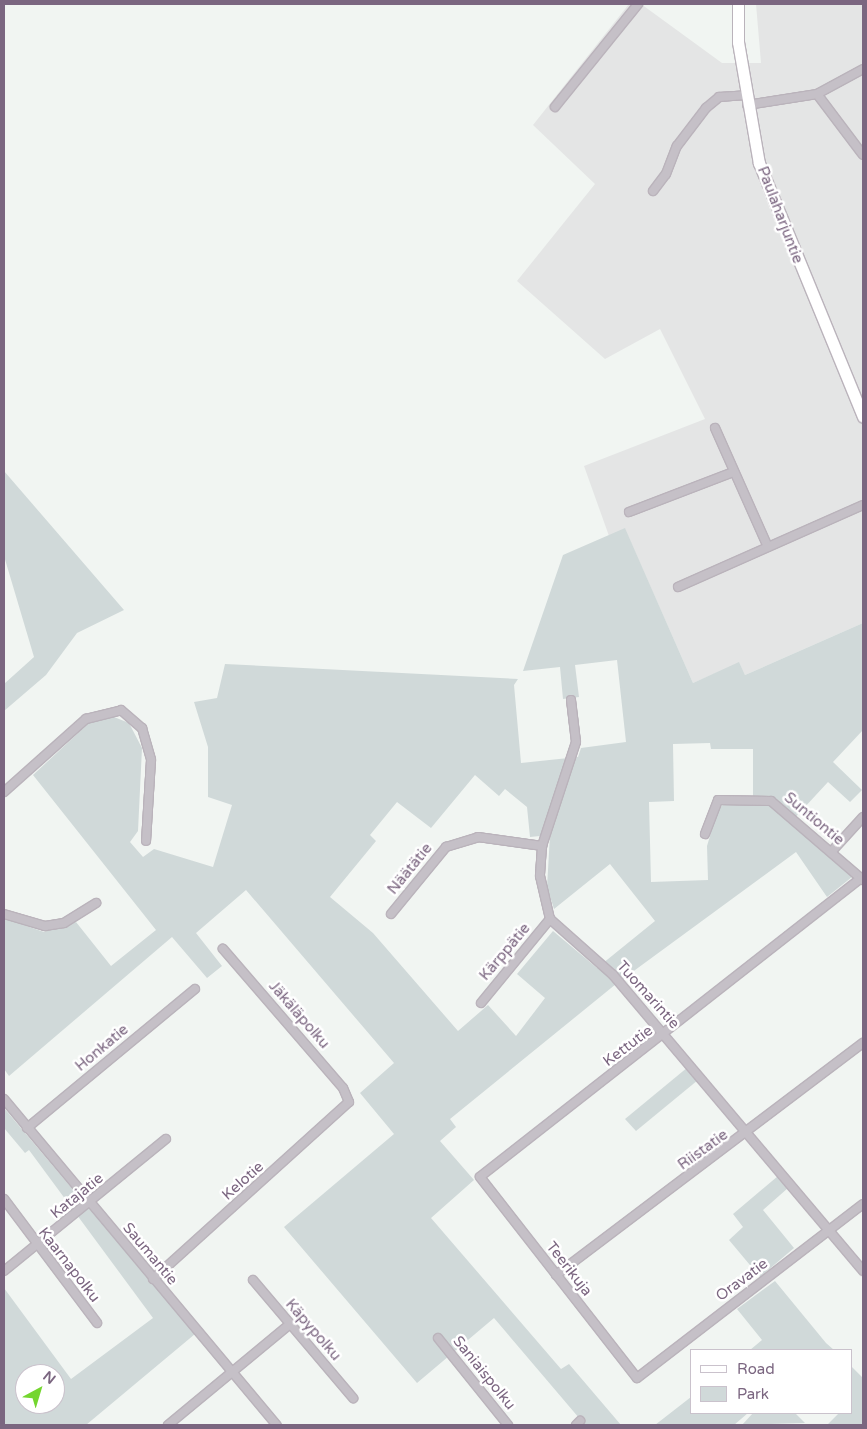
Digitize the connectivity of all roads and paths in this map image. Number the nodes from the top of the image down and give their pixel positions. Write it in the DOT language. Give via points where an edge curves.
graph roads {
  1 [pos="638,4"];
  2 [pos="738,4"];
  3 [pos="863,69"];
  4 [pos="817,94"];
  5 [pos="746,100"];
  6 [pos="555,107"];
  7 [pos="863,154"];
  8 [pos="653,191"];
  9 [pos="863,416"];
  10 [pos="714,428"];
  11 [pos="733,472"];
  12 [pos="863,505"];
  13 [pos="629,512"];
  14 [pos="768,547"];
  15 [pos="678,587"];
  16 [pos="571,700"];
  17 [pos="4,792"];
  18 [pos="863,817"];
  19 [pos="705,834"];
  20 [pos="146,841"];
  21 [pos="542,846"];
  22 [pos="832,851"];
  23 [pos="862,879"];
  24 [pos="96,903"];
  25 [pos="4,914"];
  26 [pos="391,914"];
  27 [pos="550,919"];
  28 [pos="223,949"];
  29 [pos="195,989"];
  30 [pos="481,1003"];
  31 [pos="665,1035"];
  32 [pos="863,1043"];
  33 [pos="4,1099"];
  34 [pos="349,1102"];
  35 [pos="27,1128"];
  36 [pos="748,1134"];
  37 [pos="166,1139"];
  38 [pos="480,1177"];
  39 [pos="4,1199"];
  40 [pos="91,1204"];
  41 [pos="863,1204"];
  42 [pos="829,1231"];
  43 [pos="36,1246"];
  44 [pos="4,1271"];
  45 [pos="863,1271"];
  46 [pos="556,1274"];
  47 [pos="153,1279"];
  48 [pos="253,1280"];
  49 [pos="97,1323"];
  50 [pos="289,1325"];
  51 [pos="438,1338"];
  52 [pos="235,1374"];
  53 [pos="637,1378"];
  54 [pos="353,1398"];
  55 [pos="168,1425"];
  56 [pos="277,1425"];
  57 [pos="508,1425"];
  1 -- 6 [label="street"];
  2 -- 5 [label="main road, Paulaharjuntie"];
  3 -- 4 [label="street"];
  4 -- 5 [label="street"];
  4 -- 7 [label="street"];
  5 -- 8 [label="street" via="719,97 706,108 677,146 666,174"];
  5 -- 9 [label="main road, Paulaharjuntie" via="770,197"];
  10 -- 11 [label="street"];
  11 -- 13 [label="street"];
  11 -- 14 [label="street"];
  12 -- 14 [label="street"];
  14 -- 15 [label="street"];
  16 -- 21 [label="street" via="576,742"];
  17 -- 20 [label="street" via="86,719 121,710 142,728 151,760"];
  18 -- 22 [label="street"];
  19 -- 22 [label="street, Suntiontie" via="718,800 759,798 789,813"];
  21 -- 26 [label="street, Näätätie" via="478,837 446,847"];
  21 -- 27 [label="street" via="540,876"];
  22 -- 23 [label="street, Suntiontie"];
  23 -- 31 [label="street, Kettutie"];
  24 -- 25 [label="street" via="64,923 45,926"];
  27 -- 30 [label="street, Kärppätie"];
  27 -- 31 [label="street, Tuomarintie" via="614,975"];
  28 -- 34 [label="street, Jäkäläpolku" via="343,1088"];
  29 -- 35 [label="street, Honkatie"];
  31 -- 36 [label="street, Tuomarintie"];
  31 -- 38 [label="street, Kettutie"];
  32 -- 36 [label="street, Riistatie"];
  33 -- 35 [label="street, Saumantie"];
  34 -- 47 [label="street, Kelotie"];
  35 -- 40 [label="street, Saumantie"];
  36 -- 42 [label="street, Tuomarintie"];
  36 -- 46 [label="street, Riistatie"];
  37 -- 40 [label="street, Katajatie"];
  38 -- 46 [label="street, Teerikuja"];
  39 -- 43 [label="street, Kaarnapolku"];
  40 -- 43 [label="street, Katajatie"];
  40 -- 47 [label="street, Saumantie"];
  41 -- 42 [label="street, Oravatie"];
  42 -- 45 [label="street, Tuomarintie"];
  42 -- 53 [label="street, Oravatie"];
  43 -- 44 [label="street, Katajatie"];
  43 -- 49 [label="street, Kaarnapolku"];
  46 -- 53 [label="street, Teerikuja"];
  47 -- 52 [label="street, Saumantie"];
  48 -- 50 [label="street, Käpypolku"];
  50 -- 52 [label="street"];
  50 -- 54 [label="street, Käpypolku"];
  51 -- 57 [label="street, Saniaispolku"];
  52 -- 55 [label="street"];
  52 -- 56 [label="street, Saumantie"];
}
